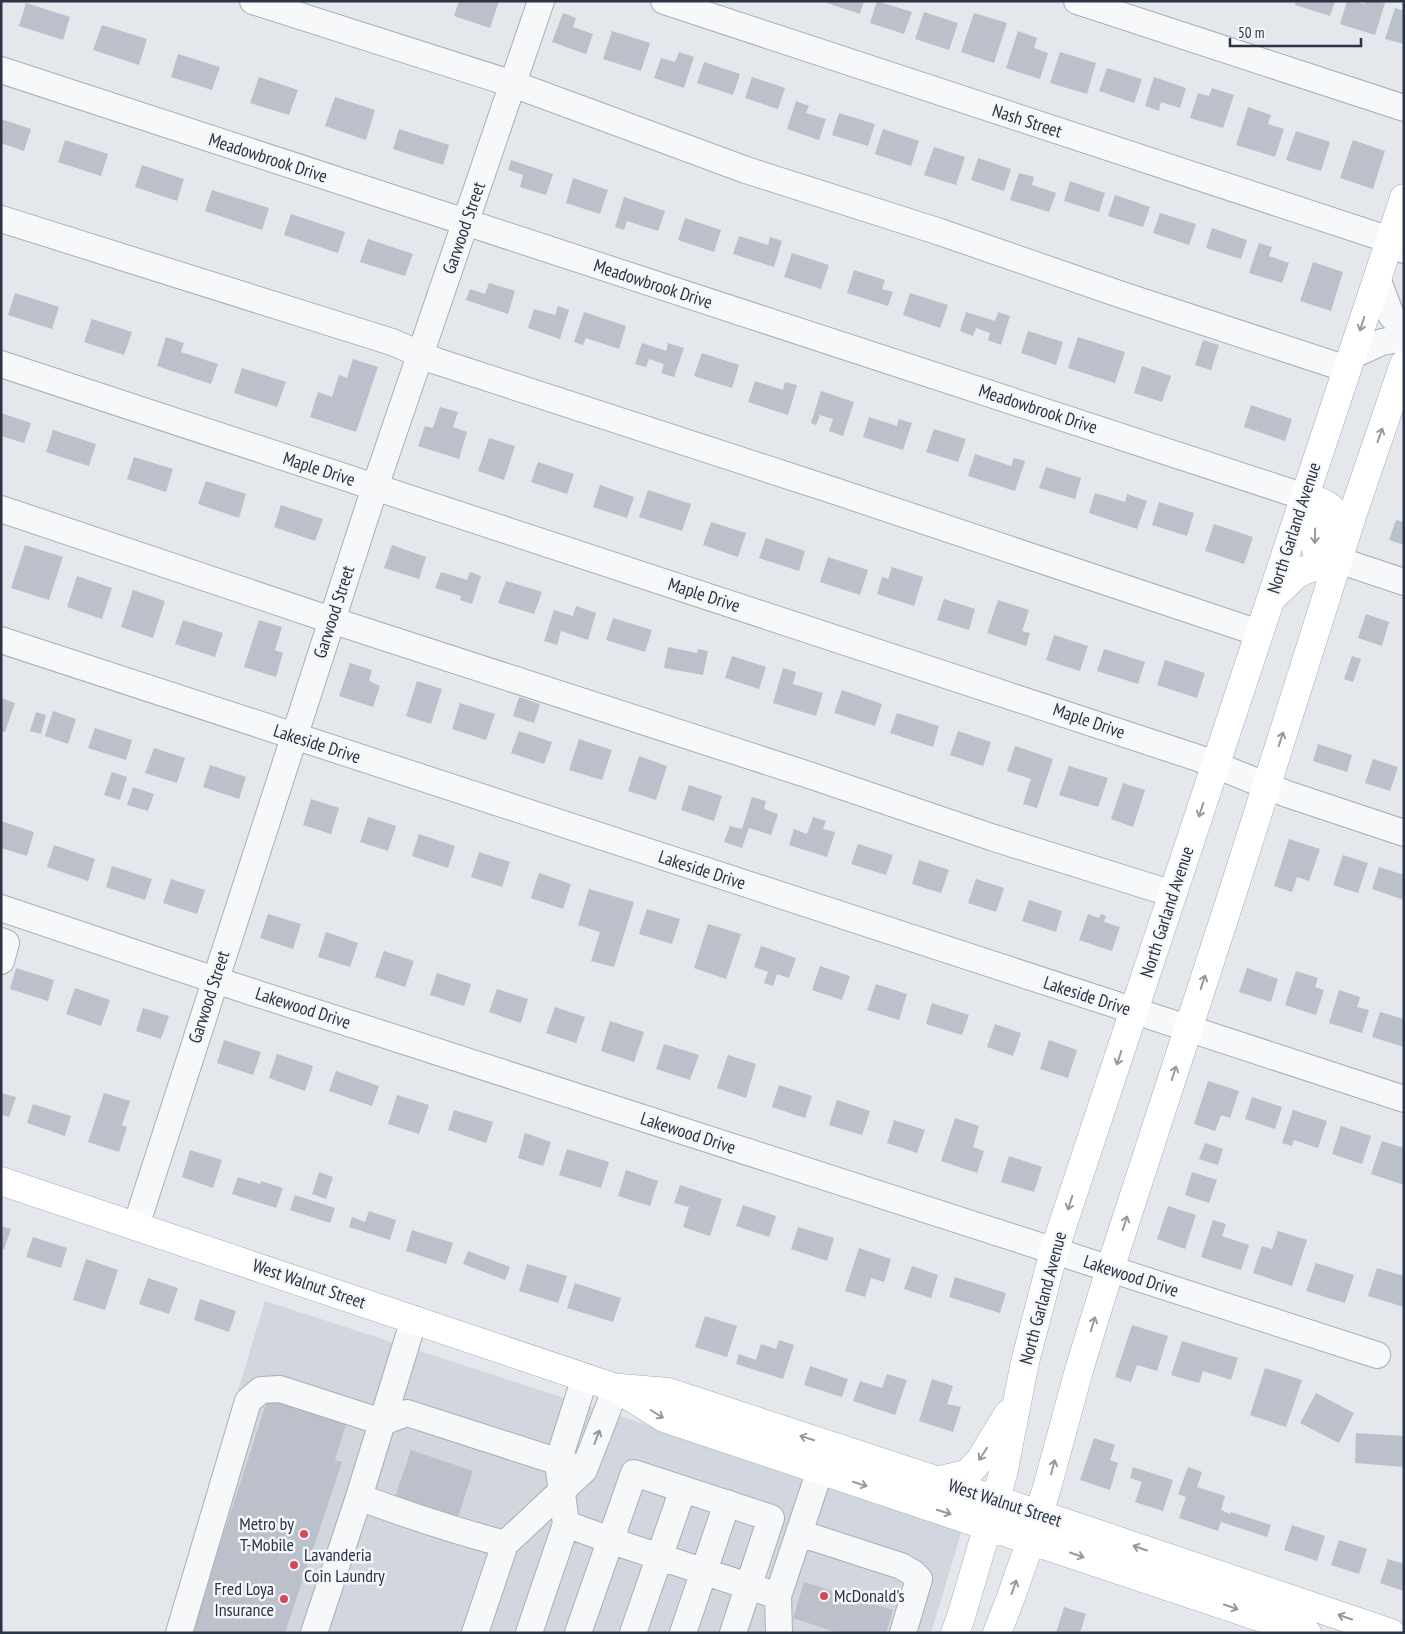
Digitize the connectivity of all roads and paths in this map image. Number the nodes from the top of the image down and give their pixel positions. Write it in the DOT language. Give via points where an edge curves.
graph roads {
  1 [pos="253,1"];
  2 [pos="541,1"];
  3 [pos="664,1"];
  4 [pos="1077,1"];
  5 [pos="1,70"];
  6 [pos="513,84"];
  7 [pos="1404,108"];
  8 [pos="1404,198"];
  9 [pos="1,219"];
  10 [pos="466,223"];
  11 [pos="1399,244"];
  12 [pos="1377,278"];
  13 [pos="1404,330"];
  14 [pos="1404,338"];
  15 [pos="421,354"];
  16 [pos="1350,363"];
  17 [pos="1,364"];
  18 [pos="1404,364"];
  19 [pos="1370,463"];
  20 [pos="375,488"];
  21 [pos="1305,497"];
  22 [pos="1,510"];
  23 [pos="1338,560"];
  24 [pos="1404,582"];
  25 [pos="1271,598"];
  26 [pos="331,620"];
  27 [pos="1259,633"];
  28 [pos="1,640"];
  29 [pos="294,736"];
  30 [pos="1216,764"];
  31 [pos="1266,786"];
  32 [pos="1404,833"];
  33 [pos="1173,894"];
  34 [pos="4,916"];
  35 [pos="1,941"];
  36 [pos="1,960"];
  37 [pos="215,980"];
  38 [pos="1134,1011"];
  39 [pos="1188,1028"];
  40 [pos="1404,1099"];
  41 [pos="1,1181"];
  42 [pos="136,1226"];
  43 [pos="1054,1251"];
  44 [pos="1110,1269"];
  45 [pos="414,1319"];
  46 [pos="1377,1355"];
  47 [pos="585,1377"];
  48 [pos="616,1388"];
  49 [pos="1018,1397"];
  50 [pos="382,1422"];
  51 [pos="558,1462"];
  52 [pos="584,1470"];
  53 [pos="820,1470"];
  54 [pos="936,1481"];
  55 [pos="683,1489"];
  56 [pos="562,1491"];
  57 [pos="359,1497"];
  58 [pos="995,1500"];
  59 [pos="726,1503"];
  60 [pos="1039,1514"];
  61 [pos="566,1524"];
  62 [pos="988,1526"];
  63 [pos="799,1533"];
  64 [pos="610,1540"];
  65 [pos="1030,1540"];
  66 [pos="505,1544"];
  67 [pos="659,1557"];
  68 [pos="704,1572"];
  69 [pos="749,1586"];
  70 [pos="1265,1590"];
  71 [pos="778,1596"];
  72 [pos="1255,1624"];
  73 [pos="179,1633"];
  74 [pos="314,1633"];
  75 [pos="475,1633"];
  76 [pos="529,1633"];
  77 [pos="578,1633"];
  78 [pos="633,1633"];
  79 [pos="683,1633"];
  80 [pos="733,1633"];
  81 [pos="779,1633"];
  82 [pos="904,1633"];
  83 [pos="955,1633"];
  84 [pos="996,1633"];
  85 [pos="1307,1633"];
  86 [pos="1391,1633"];
  1 -- 6 [label="street"];
  2 -- 6 [label="street, Garwood Street"];
  3 -- 11 [label="street, Nash Street"];
  4 -- 7 [label="street"];
  5 -- 10 [label="street, Meadowbrook Drive"];
  6 -- 10 [label="street, Garwood Street"];
  6 -- 16 [label="street" via="746,170 1134,299"];
  8 -- 11 [label="main road, North Garland Avenue"];
  9 -- 15 [label="street" via="392,342"];
  10 -- 15 [label="street, Garwood Street"];
  10 -- 21 [label="street, Meadowbrook Drive"];
  11 -- 12 [label="main road, North Garland Avenue"];
  12 -- 13 [label="street" via="1391,316"];
  12 -- 16 [label="main road, North Garland Avenue, one-way"];
  14 -- 16 [label="street" via="1382,342"];
  15 -- 20 [label="street, Garwood Street"];
  15 -- 27 [label="street"];
  16 -- 21 [label="main road, North Garland Avenue"];
  17 -- 20 [label="street, Maple Drive"];
  19 -- 18 [label="main road, one-way"];
  19 -- 21 [label="main road" via="1361,477 1338,494"];
  19 -- 23 [label="main road"];
  20 -- 26 [label="street, Garwood Street"];
  20 -- 30 [label="street, Maple Drive"];
  21 -- 23 [label="main road" via="1313,514 1318,555"];
  21 -- 25 [label="main road, North Garland Avenue"];
  22 -- 26 [label="street"];
  23 -- 24 [label="street"];
  23 -- 25 [label="main road" via="1305,570"];
  31 -- 23 [label="main road, one-way"];
  25 -- 27 [label="main road, North Garland Avenue"];
  26 -- 29 [label="street, Garwood Street"];
  26 -- 33 [label="street"];
  27 -- 30 [label="main road, North Garland Avenue"];
  28 -- 29 [label="street, Lakeside Drive"];
  29 -- 37 [label="street, Garwood Street"];
  29 -- 38 [label="street, Lakeside Drive"];
  30 -- 31 [label="street, Maple Drive"];
  30 -- 33 [label="main road, North Garland Avenue, one-way"];
  31 -- 32 [label="street, Maple Drive"];
  39 -- 31 [label="main road, one-way"];
  33 -- 38 [label="main road, North Garland Avenue"];
  34 -- 37 [label="street, Lakewood Drive"];
  35 -- 36 [label="street" via="6,943"];
  37 -- 42 [label="street, Garwood Street"];
  37 -- 43 [label="street, Lakewood Drive"];
  38 -- 39 [label="street, Lakeside Drive"];
  38 -- 43 [label="main road, North Garland Avenue, one-way"];
  39 -- 40 [label="street, Lakeside Drive"];
  44 -- 39 [label="main road, one-way"];
  41 -- 42 [label="main road, West Walnut Street"];
  42 -- 45 [label="main road, West Walnut Street"];
  43 -- 44 [label="street, Lakewood Drive"];
  43 -- 49 [label="main road, North Garland Avenue" via="1024,1362"];
  44 -- 46 [label="street, Lakewood Drive"];
  60 -- 44 [label="main road, one-way"];
  45 -- 47 [label="main road, West Walnut Street"];
  45 -- 50 [label="street"];
  47 -- 48 [label="main road, West Walnut Street"];
  47 -- 51 [label="street"];
  52 -- 48 [label="street, one-way"];
  48 -- 53 [label="main road, West Walnut Street, one-way" via="664,1418"];
  54 -- 48 [label="main road, West Walnut Street, one-way" via="668,1392"];
  49 -- 54 [label="main road, one-way" via="980,1460 967,1474"];
  49 -- 58 [label="main road, North Garland Avenue"];
  50 -- 51 [label="street" via="407,1413"];
  50 -- 57 [label="street"];
  50 -- 73 [label="street" via="280,1389 261,1390 248,1401"];
  51 -- 52 [label="street"];
  51 -- 56 [label="street"];
  52 -- 56 [label="street"];
  53 -- 62 [label="main road, West Walnut Street, one-way"];
  53 -- 63 [label="street"];
  54 -- 58 [label="main road, West Walnut Street"];
  55 -- 59 [label="street"];
  55 -- 64 [label="street" via="634,1473"];
  55 -- 67 [label="street"];
  56 -- 61 [label="street"];
  56 -- 66 [label="street"];
  57 -- 66 [label="street"];
  57 -- 74 [label="street"];
  58 -- 60 [label="main road, West Walnut Street"];
  58 -- 62 [label="main road, North Garland Avenue"];
  59 -- 68 [label="street"];
  59 -- 69 [label="street" via="771,1518"];
  60 -- 65 [label="main road"];
  70 -- 60 [label="main road, West Walnut Street, one-way"];
  61 -- 64 [label="street"];
  61 -- 76 [label="street"];
  62 -- 65 [label="main road, West Walnut Street"];
  62 -- 83 [label="main road, North Garland Avenue"];
  63 -- 71 [label="street"];
  63 -- 82 [label="street" via="914,1573 919,1579"];
  64 -- 67 [label="street"];
  64 -- 77 [label="street"];
  65 -- 72 [label="main road, West Walnut Street, one-way"];
  84 -- 65 [label="main road, one-way"];
  66 -- 75 [label="street"];
  67 -- 68 [label="street"];
  67 -- 78 [label="street"];
  68 -- 69 [label="street"];
  68 -- 79 [label="street"];
  69 -- 71 [label="street"];
  69 -- 80 [label="street"];
  70 -- 72 [label="street"];
  86 -- 70 [label="main road, West Walnut Street, one-way"];
  71 -- 81 [label="street"];
  72 -- 85 [label="main road, West Walnut Street"];
}
